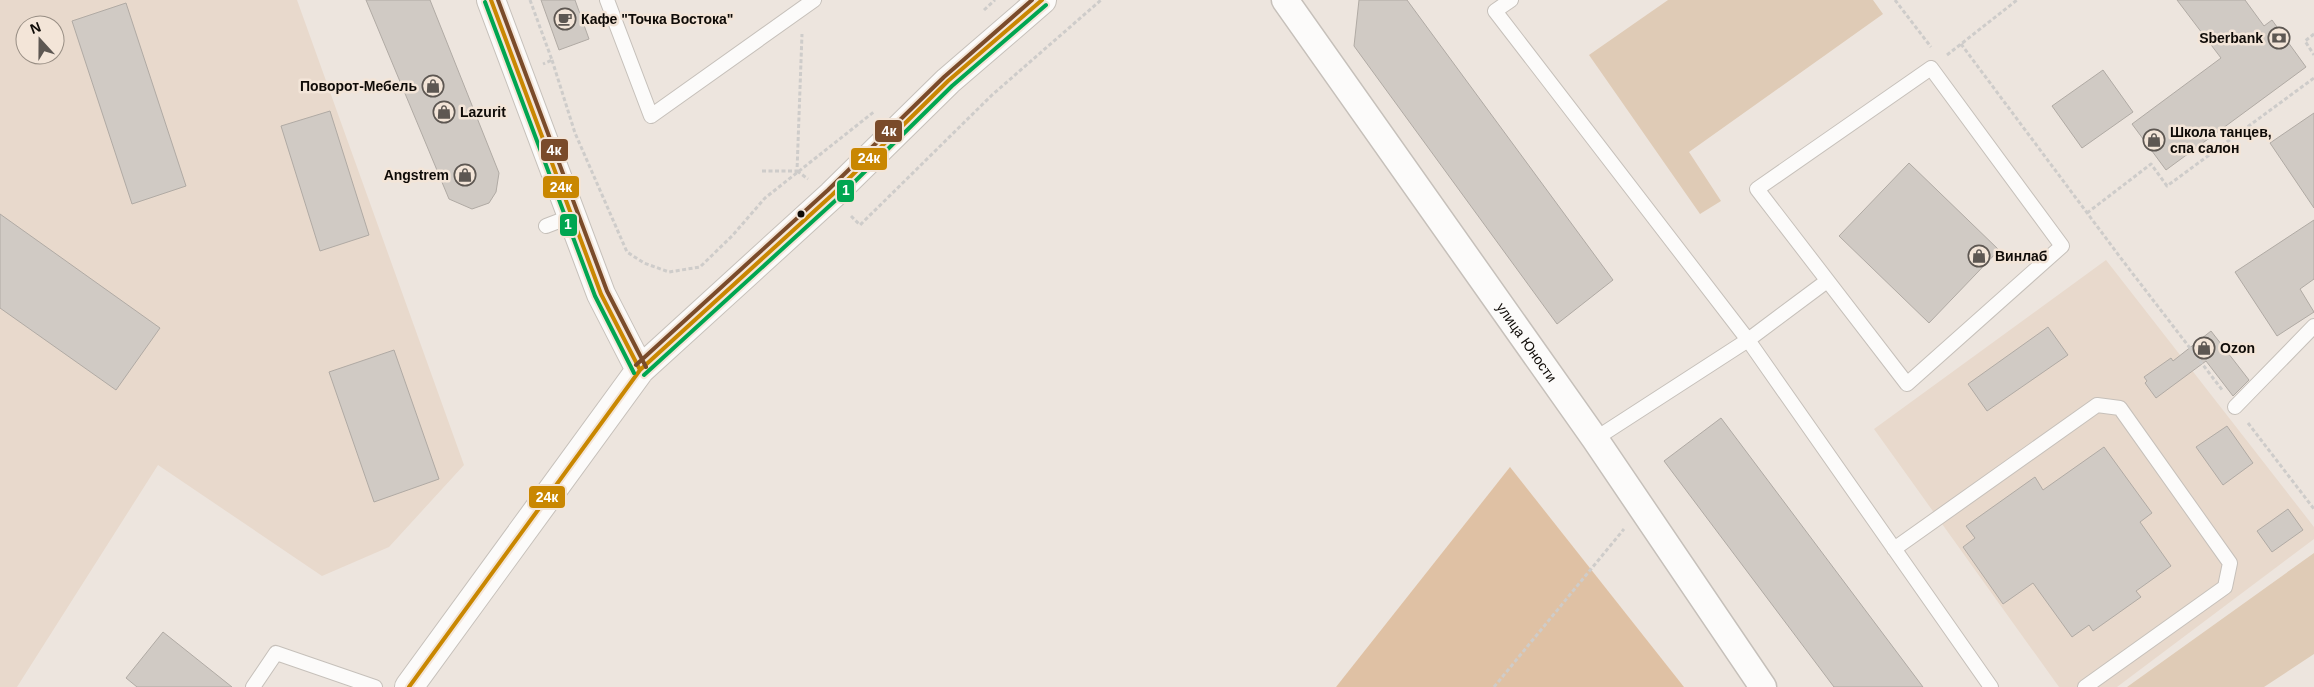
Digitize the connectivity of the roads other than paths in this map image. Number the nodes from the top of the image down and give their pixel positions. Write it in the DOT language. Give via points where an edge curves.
graph roads {
  1 [pos="492,0"];
  2 [pos="607,0"];
  3 [pos="1042,0"];
  4 [pos="1285,0"];
  5 [pos="1511,0"];
  6 [pos="808,4"];
  7 [pos="572,216"];
  8 [pos="546,226"];
  9 [pos="1827,281"];
  10 [pos="2314,326"];
  11 [pos="1748,340"];
  12 [pos="640,370"];
  13 [pos="2235,407"];
  14 [pos="1595,439"];
  15 [pos="1894,549"];
  16 [pos="252,687"];
  17 [pos="375,687"];
  18 [pos="409,687"];
  19 [pos="1763,687"];
  20 [pos="1991,687"];
  21 [pos="2085,687"];
  1 -- 7 [label="main road"];
  2 -- 6 [label="lane" via="651,116"];
  3 -- 12 [label="main road" via="948,81 832,195"];
  4 -- 14 [label="street, улица Юности"];
  5 -- 11 [label="lane" via="1495,11"];
  7 -- 8 [label="lane"];
  7 -- 12 [label="main road" via="601,294"];
  9 -- 9 [label="lane" via="1757,189 1936,64 2062,246 1907,384"];
  9 -- 11 [label="lane"];
  10 -- 13 [label="lane"];
  11 -- 14 [label="lane"];
  11 -- 15 [label="lane"];
  12 -- 18 [label="main road"];
  14 -- 19 [label="street, улица Юности"];
  15 -- 20 [label="lane"];
  15 -- 21 [label="lane" via="2097,405 2120,408 2230,562 2225,587"];
  16 -- 17 [label="lane" via="276,653"];
}
